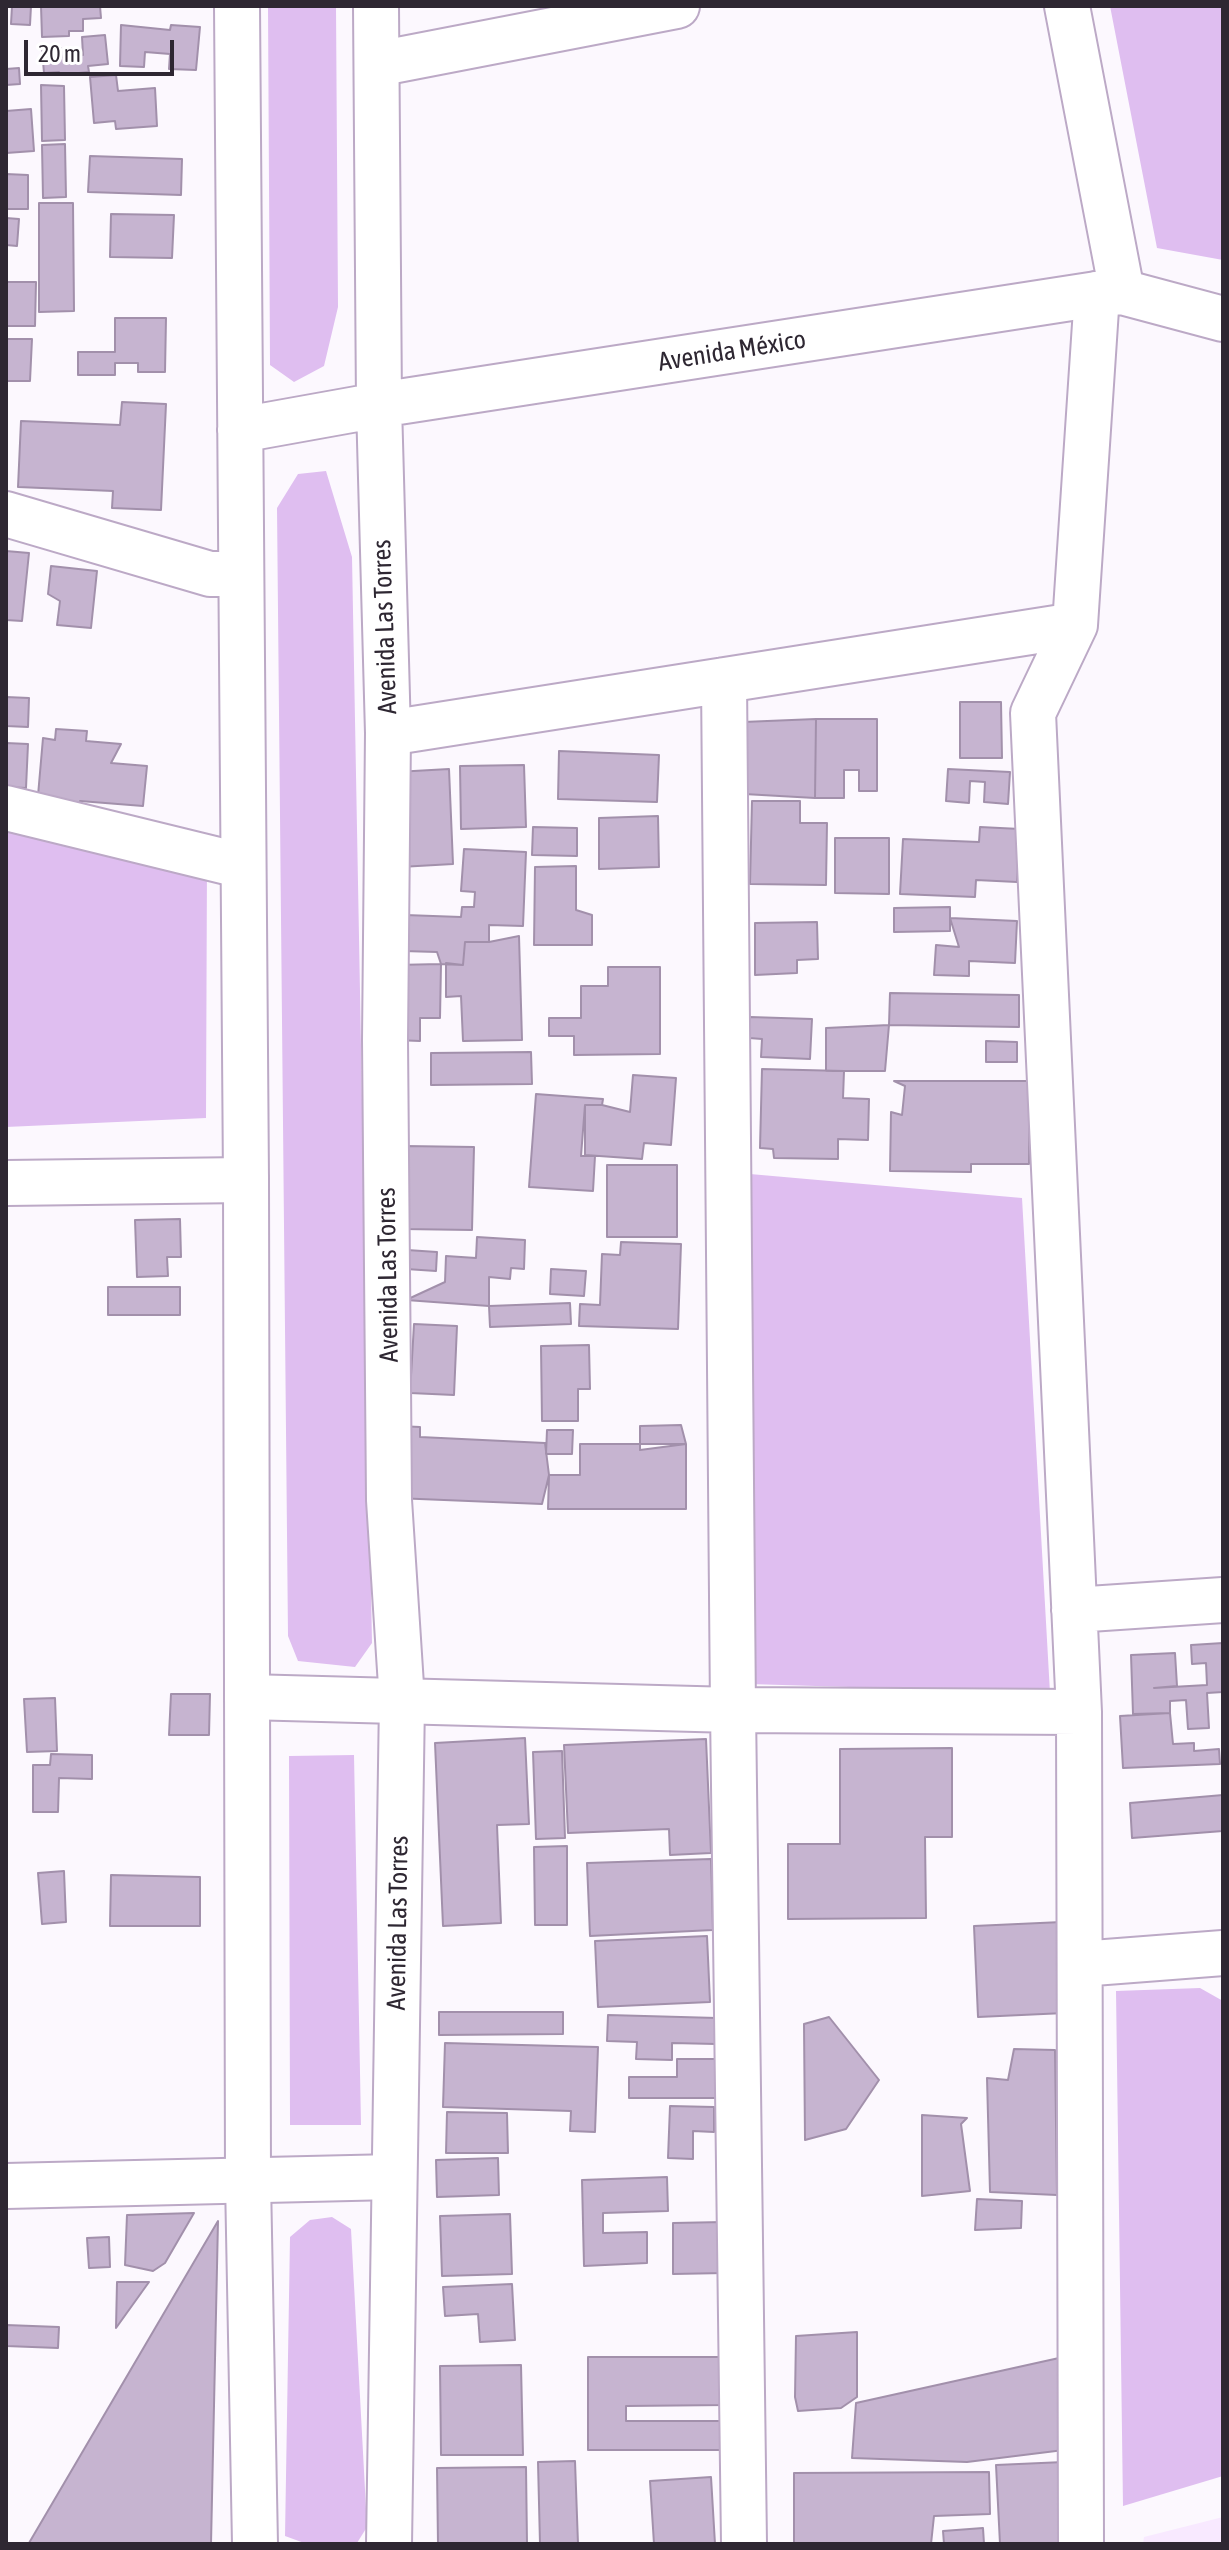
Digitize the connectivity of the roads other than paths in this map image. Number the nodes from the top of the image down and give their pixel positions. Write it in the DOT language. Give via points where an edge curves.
graph roads {
  1 [pos="237,6"];
  2 [pos="376,6"];
  3 [pos="677,6"];
  4 [pos="1067,6"];
  5 [pos="377,64"];
  6 [pos="1109,293"];
  7 [pos="1223,319"];
  8 [pos="379,405"];
  9 [pos="240,430"];
  10 [pos="6,514"];
  11 [pos="241,574"];
  12 [pos="1075,625"];
  13 [pos="724,680"];
  14 [pos="388,733"];
  15 [pos="6,808"];
  16 [pos="243,866"];
  17 [pos="246,1180"];
  18 [pos="6,1183"];
  19 [pos="1223,1600"];
  20 [pos="1074,1610"];
  21 [pos="247,1697"];
  22 [pos="402,1701"];
  23 [pos="733,1710"];
  24 [pos="1079,1712"];
  25 [pos="1223,1953"];
  26 [pos="1080,1964"];
  27 [pos="394,2177"];
  28 [pos="248,2181"];
  29 [pos="6,2186"];
  30 [pos="255,2544"];
  31 [pos="389,2544"];
  32 [pos="744,2544"];
  33 [pos="1081,2544"];
  1 -- 9 [label="street"];
  2 -- 5 [label="street, Avenida Las Torres"];
  3 -- 5 [label="street"];
  4 -- 6 [label="street"];
  5 -- 8 [label="street, Avenida Las Torres"];
  6 -- 7 [label="street, Avenida México"];
  6 -- 8 [label="street, Avenida México"];
  6 -- 12 [label="street"];
  8 -- 9 [label="street, Avenida México"];
  8 -- 14 [label="street, Avenida Las Torres"];
  9 -- 11 [label="street"];
  10 -- 11 [label="street" via="210,574"];
  11 -- 16 [label="street"];
  12 -- 13 [label="street"];
  12 -- 20 [label="street" via="1033,713"];
  13 -- 14 [label="street"];
  13 -- 23 [label="street"];
  14 -- 22 [label="street, Avenida Las Torres" via="389,1500"];
  15 -- 16 [label="street"];
  16 -- 17 [label="street"];
  17 -- 18 [label="street"];
  17 -- 21 [label="street"];
  19 -- 20 [label="street"];
  20 -- 24 [label="street"];
  21 -- 22 [label="street"];
  21 -- 28 [label="street"];
  22 -- 23 [label="street"];
  22 -- 27 [label="street, Avenida Las Torres"];
  23 -- 24 [label="street"];
  23 -- 32 [label="street"];
  24 -- 26 [label="street"];
  25 -- 26 [label="street"];
  26 -- 33 [label="street"];
  27 -- 28 [label="street"];
  27 -- 31 [label="street, Avenida Las Torres"];
  28 -- 29 [label="street"];
  28 -- 30 [label="street"];
}
